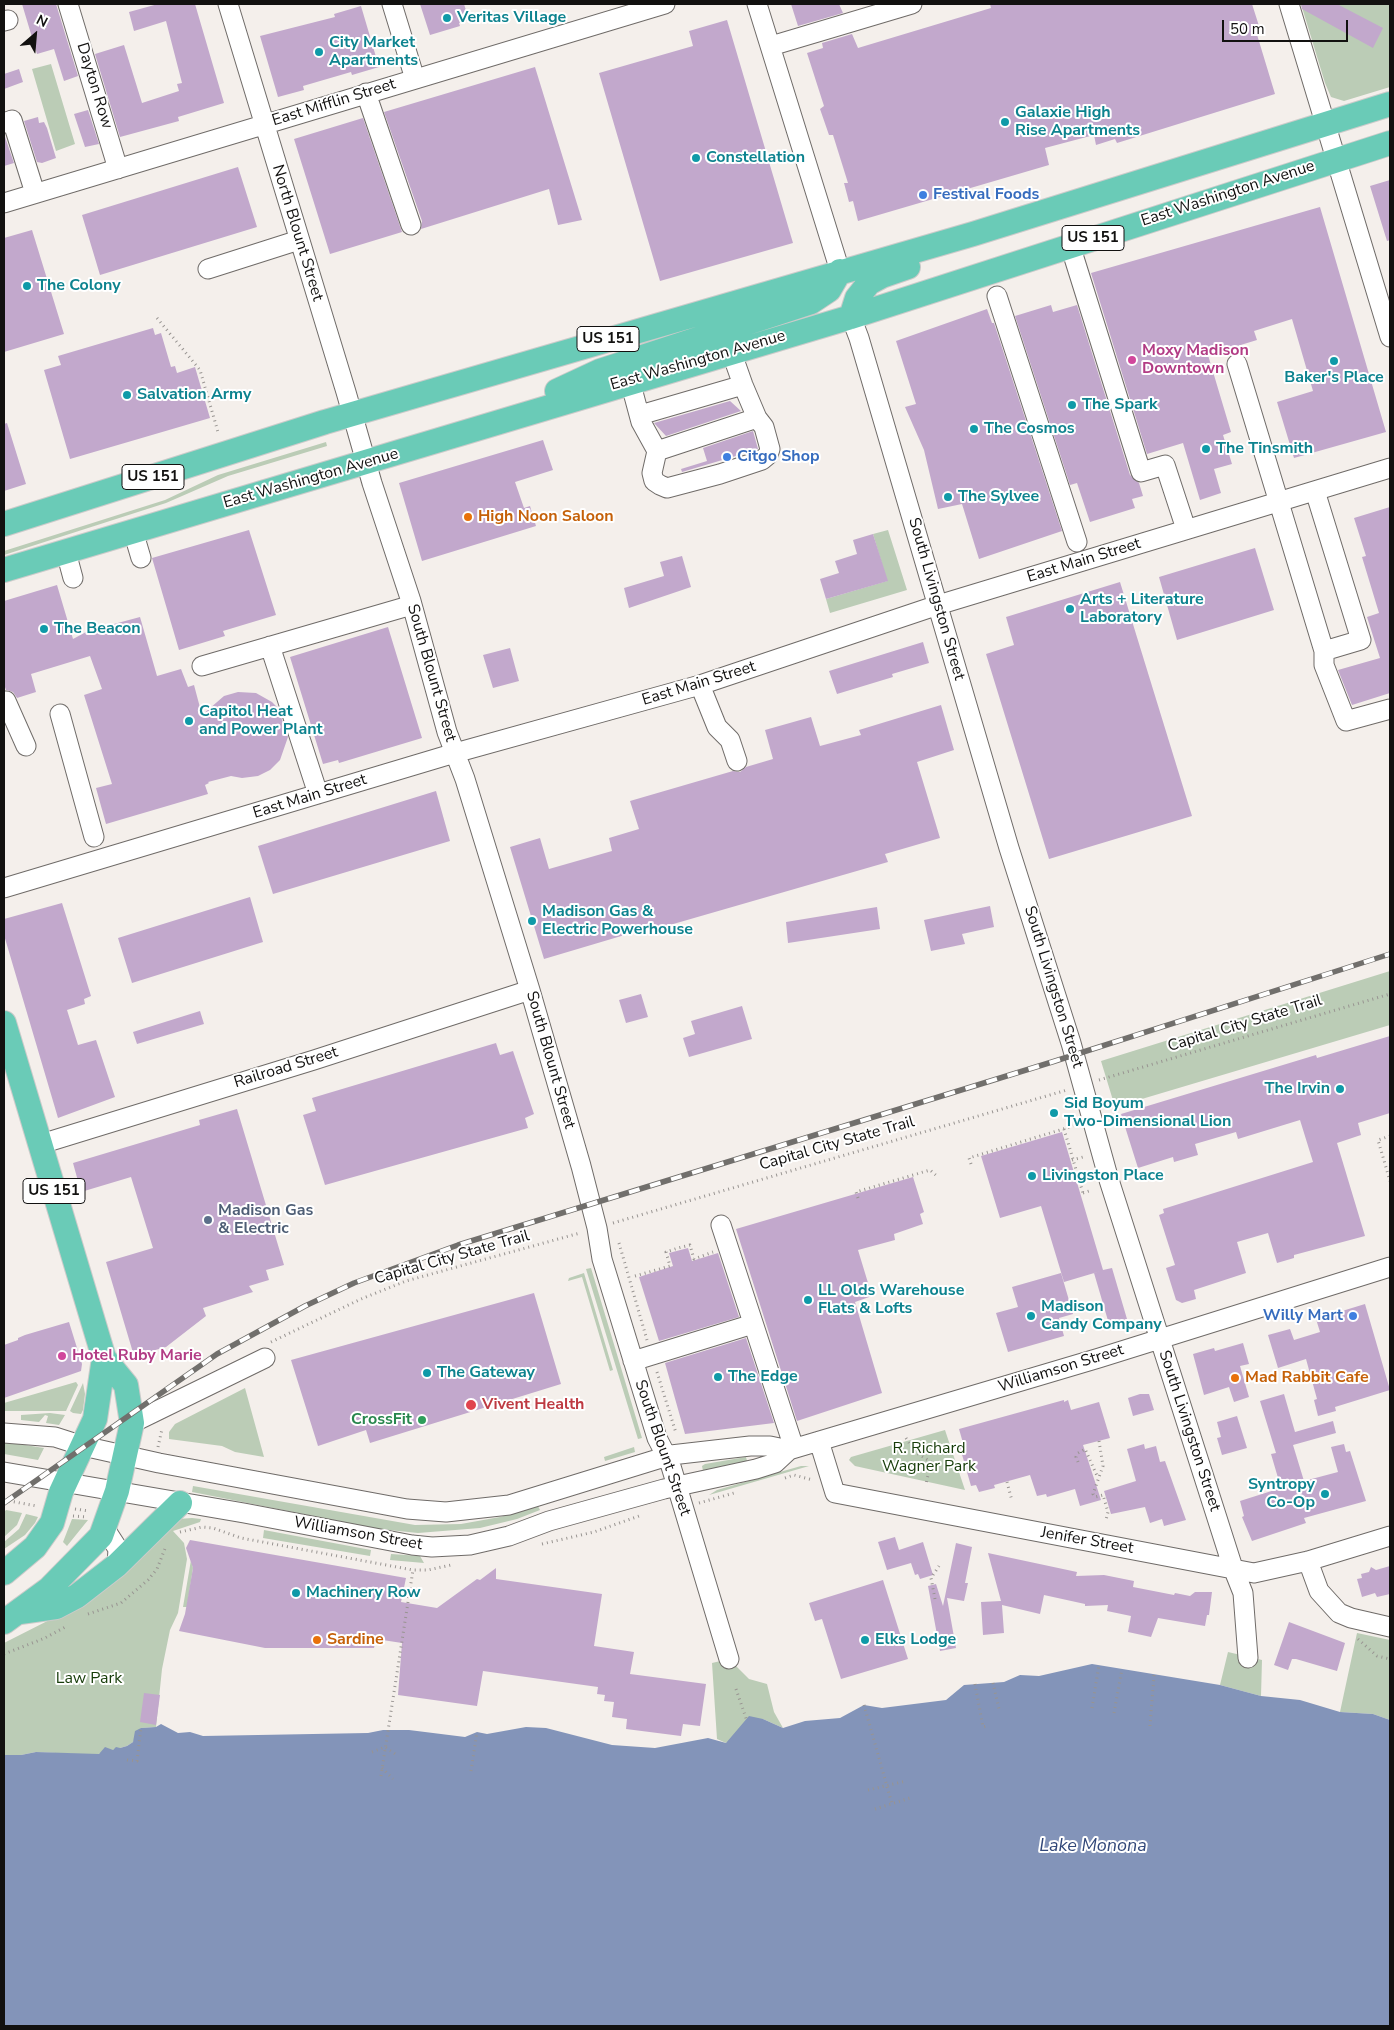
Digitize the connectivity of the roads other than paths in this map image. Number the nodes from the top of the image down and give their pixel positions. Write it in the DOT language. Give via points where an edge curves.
graph roads {
  1 [pos="68,4"];
  2 [pos="228,4"];
  3 [pos="392,4"];
  4 [pos="665,4"];
  5 [pos="757,4"];
  6 [pos="912,4"];
  7 [pos="1289,4"];
  8 [pos="771,46"];
  9 [pos="415,79"];
  10 [pos="366,94"];
  11 [pos="1390,104"];
  12 [pos="4,123"];
  13 [pos="1325,123"];
  14 [pos="264,124"];
  15 [pos="1390,143"];
  16 [pos="1336,160"];
  17 [pos="1197,164"];
  18 [pos="118,168"];
  19 [pos="35,193"];
  20 [pos="4,203"];
  21 [pos="411,225"];
  22 [pos="300,240"];
  23 [pos="1070,245"];
  24 [pos="208,269"];
  25 [pos="840,271"];
  26 [pos="997,296"];
  27 [pos="851,317"];
  28 [pos="1389,330"];
  29 [pos="731,351"];
  30 [pos="1237,364"];
  31 [pos="630,381"];
  32 [pos="742,385"];
  33 [pos="531,412"];
  34 [pos="353,414"];
  35 [pos="640,415"];
  36 [pos="757,418"];
  37 [pos="657,451"];
  38 [pos="366,462"];
  39 [pos="1390,468"];
  40 [pos="1316,491"];
  41 [pos="1279,502"];
  42 [pos="4,524"];
  43 [pos="1186,529"];
  44 [pos="133,531"];
  45 [pos="1077,542"];
  46 [pos="66,552"];
  47 [pos="141,558"];
  48 [pos="4,570"];
  49 [pos="73,578"];
  50 [pos="412,605"];
  51 [pos="938,605"];
  52 [pos="270,646"];
  53 [pos="1324,651"];
  54 [pos="202,666"];
  55 [pos="700,685"];
  56 [pos="4,701"];
  57 [pos="1390,709"];
  58 [pos="60,714"];
  59 [pos="26,746"];
  60 [pos="455,753"];
  61 [pos="737,761"];
  62 [pos="318,794"];
  63 [pos="94,837"];
  64 [pos="4,888"];
  65 [pos="530,990"];
  66 [pos="4,1023"];
  67 [pos="41,1144"];
  68 [pos="721,1224"];
  69 [pos="1390,1267"];
  70 [pos="753,1324"];
  71 [pos="1160,1339"];
  72 [pos="104,1358"];
  73 [pos="633,1361"];
  74 [pos="257,1362"];
  75 [pos="132,1423"];
  76 [pos="4,1433"];
  77 [pos="819,1441"];
  78 [pos="83,1446"];
  79 [pos="791,1449"];
  80 [pos="126,1455"];
  81 [pos="667,1457"];
  82 [pos="4,1472"];
  83 [pos="65,1483"];
  84 [pos="677,1486"];
  85 [pos="117,1491"];
  86 [pos="180,1503"];
  87 [pos="96,1519"];
  88 [pos="1390,1536"];
  89 [pos="1308,1561"];
  90 [pos="117,1565"];
  91 [pos="1233,1568"];
  92 [pos="4,1573"];
  93 [pos="11,1617"];
  94 [pos="1390,1627"];
  95 [pos="1248,1658"];
  96 [pos="729,1659"];
  1 -- 18 [label="street, Dayton Row"];
  2 -- 14 [label="street, North Blount Street"];
  3 -- 9 [label="street"];
  4 -- 9 [label="street, East Mifflin Street"];
  5 -- 8 [label="street"];
  6 -- 8 [label="street"];
  7 -- 13 [label="street"];
  8 -- 25 [label="street"];
  9 -- 10 [label="street, East Mifflin Street"];
  10 -- 14 [label="street, East Mifflin Street"];
  10 -- 21 [label="street"];
  11 -- 13 [label="main road, US 151"];
  12 -- 19 [label="street" via="12,120"];
  13 -- 16 [label="street"];
  13 -- 17 [label="main road, US 151"];
  14 -- 18 [label="street, East Mifflin Street"];
  14 -- 22 [label="street, North Blount Street"];
  15 -- 16 [label="main road, East Washington Avenue / US 151"];
  16 -- 23 [label="main road, East Washington Avenue / US 151"];
  16 -- 28 [label="street"];
  17 -- 25 [label="main road, US 151" via="974,234"];
  17 -- 27 [label="main road" via="1182,179 882,276 861,293"];
  18 -- 19 [label="street, East Mifflin Street"];
  19 -- 20 [label="street, East Mifflin Street"];
  22 -- 24 [label="street"];
  22 -- 34 [label="street, North Blount Street"];
  23 -- 27 [label="main road, East Washington Avenue / US 151"];
  23 -- 43 [label="street" via="1141,472 1165,465"];
  25 -- 33 [label="main road" via="829,290 811,302 600,371 559,389"];
  25 -- 34 [label="main road, US 151"];
  26 -- 45 [label="street"];
  27 -- 29 [label="main road, East Washington Avenue / US 151"];
  27 -- 51 [label="street, South Livingston Street"];
  29 -- 31 [label="main road, East Washington Avenue / US 151"];
  29 -- 32 [label="street"];
  30 -- 41 [label="street"];
  31 -- 33 [label="main road, East Washington Avenue / US 151"];
  31 -- 35 [label="street"];
  32 -- 35 [label="street"];
  32 -- 36 [label="street"];
  33 -- 38 [label="main road, East Washington Avenue / US 151"];
  34 -- 38 [label="street, North Blount Street"];
  34 -- 42 [label="main road, US 151"];
  35 -- 37 [label="street"];
  36 -- 37 [label="street"];
  36 -- 37 [label="street" via="764,427 770,449 768,455 720,474 668,488 654,481 652,473"];
  38 -- 44 [label="main road, East Washington Avenue / US 151"];
  38 -- 50 [label="street, South Blount Street"];
  39 -- 40 [label="street, East Main Street"];
  40 -- 41 [label="street, East Main Street"];
  40 -- 53 [label="street" via="1361,640"];
  41 -- 43 [label="street, East Main Street"];
  41 -- 53 [label="street"];
  43 -- 51 [label="street, East Main Street"];
  44 -- 46 [label="main road, East Washington Avenue / US 151"];
  44 -- 47 [label="street"];
  46 -- 48 [label="main road, East Washington Avenue / US 151"];
  46 -- 49 [label="street"];
  50 -- 52 [label="street"];
  50 -- 60 [label="street, South Blount Street"];
  51 -- 55 [label="street, East Main Street"];
  51 -- 71 [label="street, South Livingston Street" via="1009,848 1071,1043 1109,1180"];
  52 -- 54 [label="street"];
  52 -- 62 [label="street"];
  53 -- 57 [label="street" via="1324,665 1346,721"];
  55 -- 60 [label="street, East Main Street"];
  55 -- 61 [label="street" via="717,727 730,740"];
  56 -- 59 [label="street"];
  58 -- 63 [label="street"];
  60 -- 62 [label="street, East Main Street"];
  60 -- 65 [label="street, South Blount Street"];
  62 -- 64 [label="street, East Main Street"];
  65 -- 67 [label="street, Railroad Street"];
  65 -- 73 [label="street, South Blount Street" via="581,1166 602,1259"];
  66 -- 67 [label="main road, US 151"];
  67 -- 72 [label="main road, US 151"];
  68 -- 70 [label="street"];
  69 -- 71 [label="street, Williamson Street"];
  70 -- 73 [label="street"];
  70 -- 79 [label="street"];
  71 -- 77 [label="street, Williamson Street"];
  71 -- 91 [label="street, South Livingston Street"];
  72 -- 75 [label="main road, US 151" via="126,1385"];
  72 -- 78 [label="main road, US 151" via="95,1418"];
  73 -- 81 [label="street, South Blount Street" via="657,1438"];
  74 -- 75 [label="street"];
  75 -- 80 [label="main road, US 151"];
  76 -- 78 [label="street, Williamson Street" via="55,1437"];
  77 -- 79 [label="street, Williamson Street"];
  77 -- 91 [label="street, Jenifer Street" via="835,1493"];
  78 -- 80 [label="street, Williamson Street"];
  78 -- 83 [label="main road, US 151"];
  79 -- 81 [label="street, Williamson Street" via="750,1446"];
  79 -- 84 [label="street, Williamson Street" via="775,1463"];
  80 -- 81 [label="street, Williamson Street" via="407,1508 446,1512 509,1505"];
  80 -- 85 [label="main road, US 151"];
  81 -- 84 [label="street, South Blount Street"];
  82 -- 83 [label="street, Williamson Street"];
  83 -- 85 [label="street, Williamson Street"];
  83 -- 92 [label="main road, US 151" via="52,1523 45,1534 35,1547"];
  84 -- 86 [label="street, Williamson Street" via="549,1521 509,1536 470,1545 432,1547"];
  84 -- 96 [label="street, South Blount Street"];
  85 -- 86 [label="street, Williamson Street"];
  85 -- 87 [label="main road, US 151"];
  86 -- 90 [label="main road"];
  87 -- 90 [label="street" via="118,1549"];
  87 -- 93 [label="main road, US 151" via="94,1544 49,1589"];
  88 -- 89 [label="street, Jenifer Street"];
  89 -- 91 [label="street, Jenifer Street" via="1254,1572"];
  89 -- 94 [label="street" via="1319,1591 1339,1613"];
  90 -- 93 [label="main road" via="62,1605"];
  91 -- 95 [label="street, South Livingston Street" via="1243,1593"];
}
